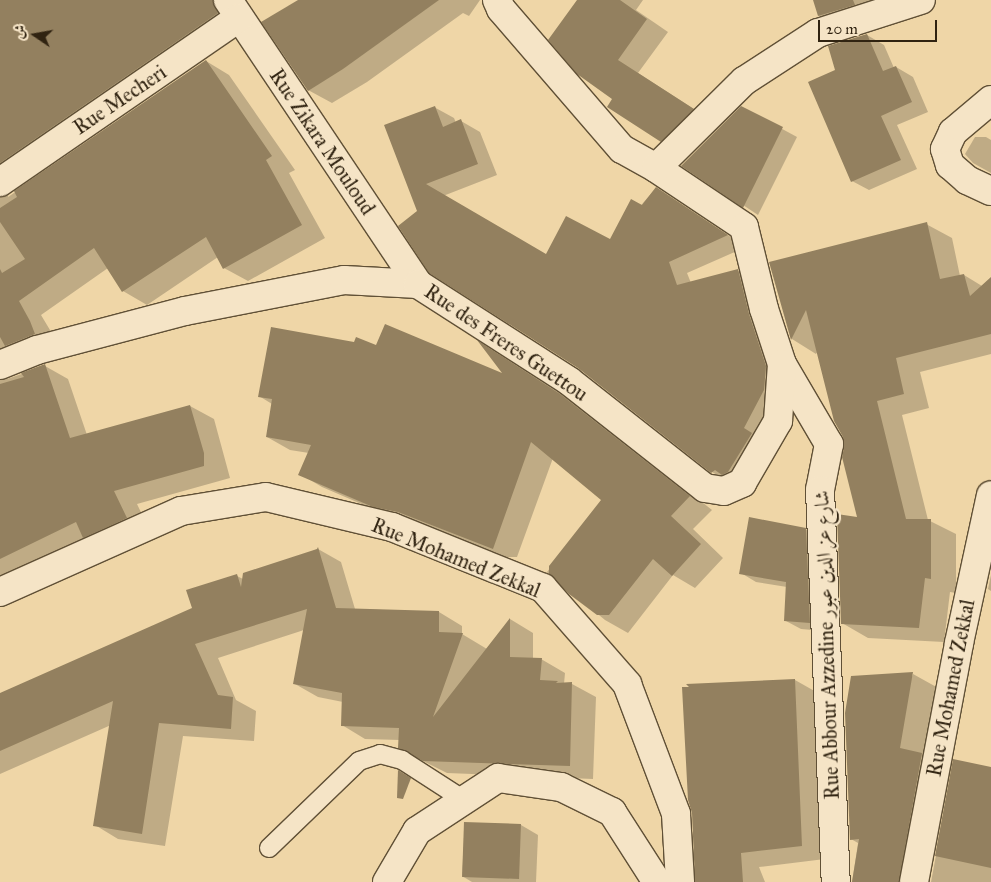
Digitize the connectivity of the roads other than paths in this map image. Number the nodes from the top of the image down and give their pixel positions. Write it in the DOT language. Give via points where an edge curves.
graph roads {
  1 [pos="497,0"];
  2 [pos="921,0"];
  3 [pos="233,9"];
  4 [pos="991,100"];
  5 [pos="656,168"];
  6 [pos="0,182"];
  7 [pos="991,191"];
  8 [pos="418,284"];
  9 [pos="782,364"];
  10 [pos="0,365"];
  11 [pos="991,496"];
  12 [pos="0,592"];
  13 [pos="464,800"];
  14 [pos="269,848"];
  15 [pos="387,882"];
  16 [pos="657,882"];
  17 [pos="680,882"];
  18 [pos="836,882"];
  19 [pos="914,882"];
  1 -- 5 [label="street, Rue Abbour Azzedine شارع عز الدين عبور" via="507,16 622,149"];
  2 -- 5 [label="street" via="818,33 744,81"];
  3 -- 6 [label="street, Rue Mecheri"];
  3 -- 8 [label="street, Rue Zikara Mouloud"];
  4 -- 7 [label="street" via="952,132 945,149 950,165 967,180"];
  5 -- 9 [label="street, Rue Abbour Azzedine شارع عز الدين عبور" via="744,228 764,309"];
  8 -- 9 [label="street, Rue des Freres Guettou" via="569,381 705,488 724,491 742,483 778,421"];
  8 -- 10 [label="street, Rue des Freres Guettou" via="344,280 184,311 37,350"];
  9 -- 18 [label="street, Rue Abbour Azzedine شارع عز الدين عبور" via="829,444 820,490"];
  11 -- 19 [label="street, Rue Mohamed Zekkal" via="959,643"];
  12 -- 17 [label="street, Rue Mohamed Zekkal" via="180,510 266,497 392,527 542,588 627,684 676,814"];
  13 -- 14 [label="lane" via="402,760 380,754 359,761"];
  13 -- 15 [label="street" via="417,831"];
  13 -- 16 [label="street" via="498,778 561,787 612,812"];
}
